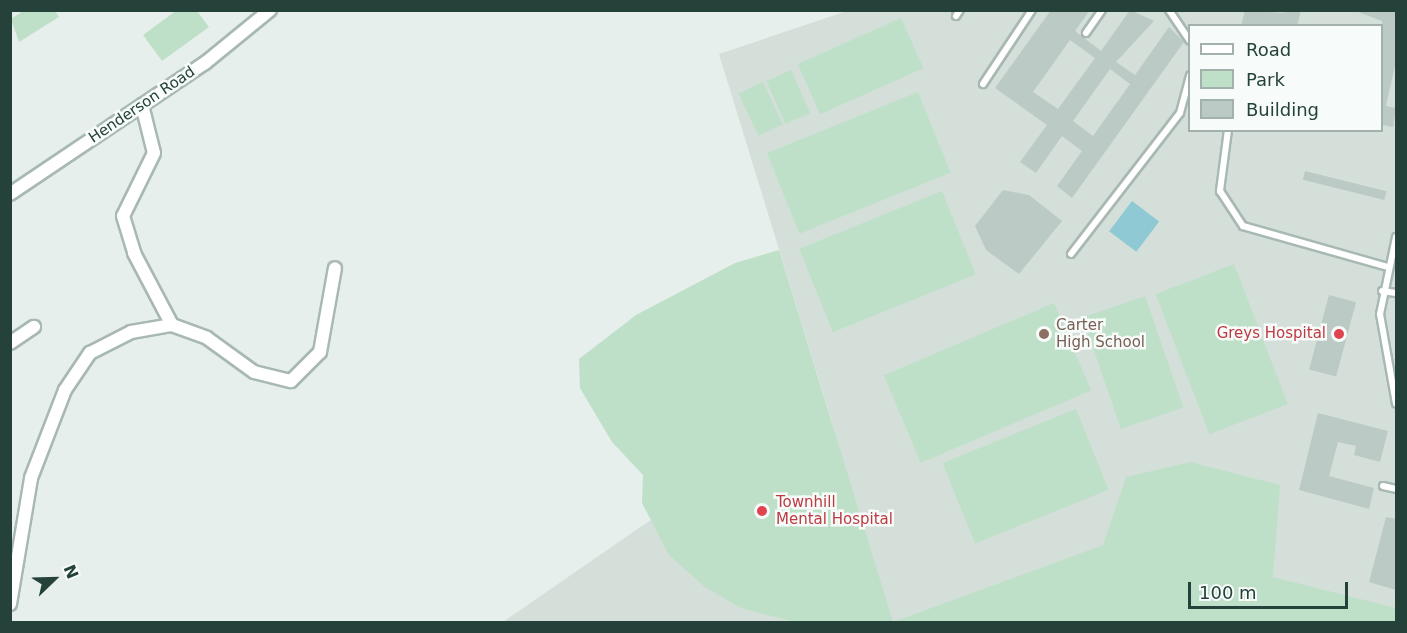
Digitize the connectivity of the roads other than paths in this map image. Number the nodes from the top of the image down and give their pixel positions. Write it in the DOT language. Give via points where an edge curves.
graph roads {
  1 [pos="270,10"];
  2 [pos="1032,10"];
  3 [pos="1102,10"];
  4 [pos="1169,10"];
  5 [pos="1086,33"];
  6 [pos="1188,37"];
  7 [pos="1188,83"];
  8 [pos="982,84"];
  9 [pos="142,105"];
  10 [pos="1228,132"];
  11 [pos="10,194"];
  12 [pos="1396,237"];
  13 [pos="1071,254"];
  14 [pos="1388,267"];
  15 [pos="335,268"];
  16 [pos="1382,291"];
  17 [pos="1396,293"];
  18 [pos="172,325"];
  19 [pos="34,327"];
  20 [pos="10,343"];
  21 [pos="1396,404"];
  22 [pos="1383,486"];
  23 [pos="1396,489"];
  24 [pos="10,604"];
  1 -- 9 [label="street, Henderson Road"];
  2 -- 8 [label="lane"];
  3 -- 5 [label="lane"];
  4 -- 6 [label="lane"];
  7 -- 13 [label="lane" via="1180,113"];
  9 -- 11 [label="street, Henderson Road"];
  9 -- 18 [label="street" via="154,153 123,216 134,253"];
  10 -- 14 [label="lane" via="1220,191 1243,226"];
  12 -- 14 [label="lane"];
  14 -- 16 [label="lane"];
  15 -- 18 [label="street" via="320,352 291,381 254,372 207,338"];
  16 -- 17 [label="lane"];
  16 -- 21 [label="lane" via="1382,342"];
  18 -- 24 [label="street" via="102,344 78,366 31,478"];
  19 -- 20 [label="street"];
  22 -- 23 [label="lane"];
}
